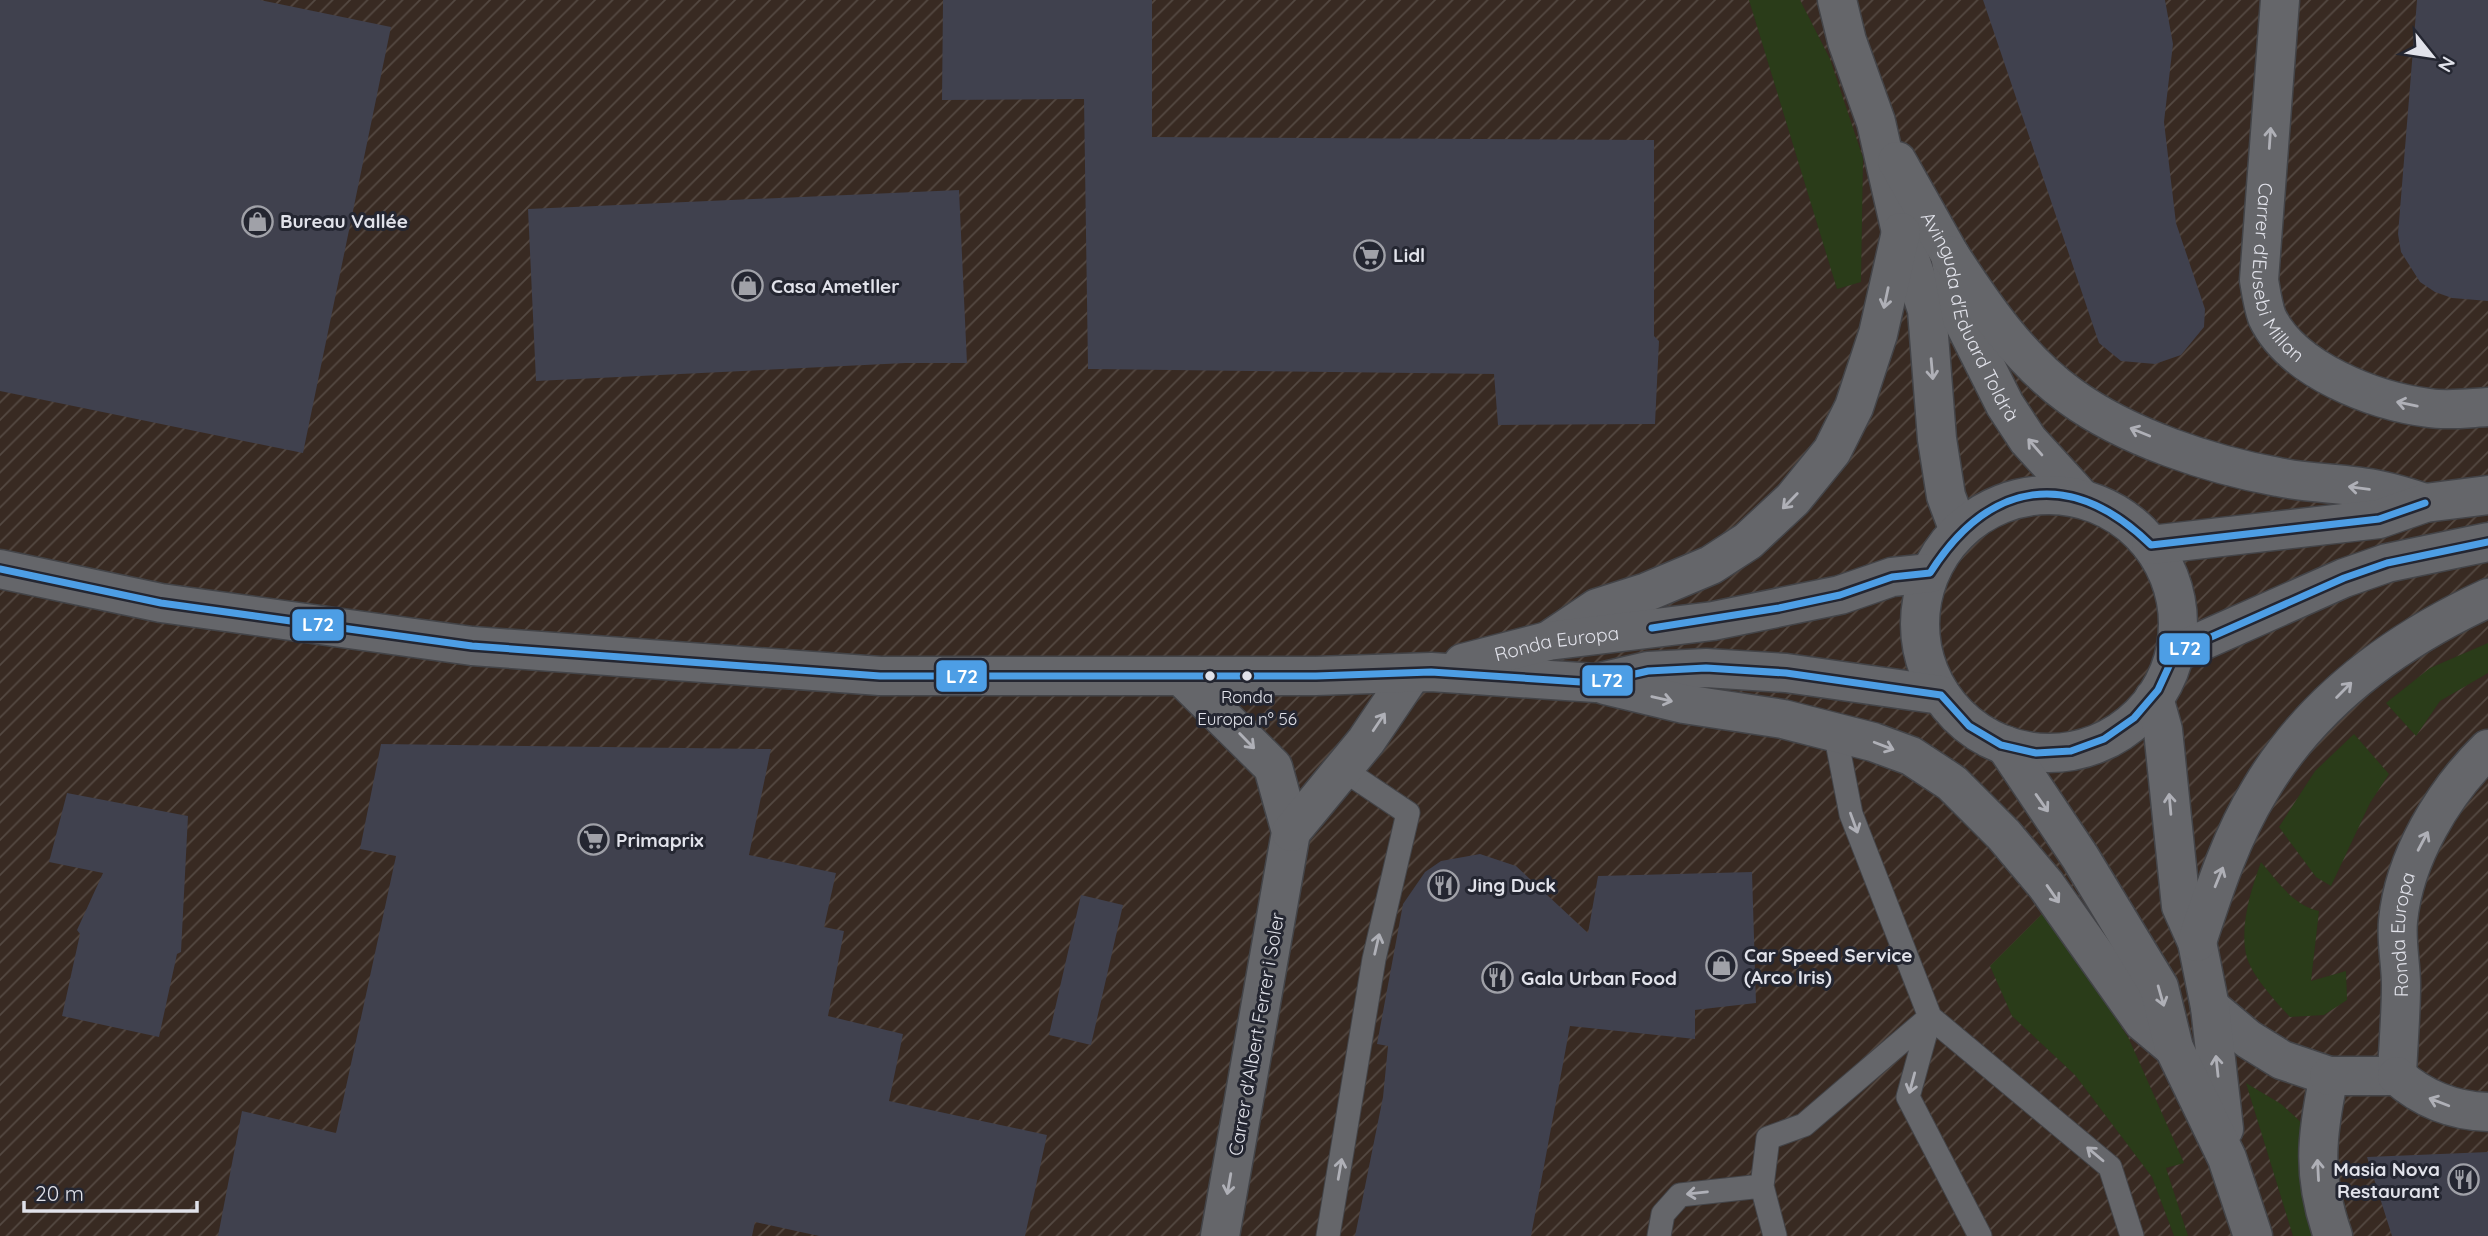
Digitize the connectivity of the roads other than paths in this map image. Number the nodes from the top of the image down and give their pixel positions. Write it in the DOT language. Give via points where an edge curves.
graph roads {
  1 [pos="1837,0"];
  2 [pos="2280,0"];
  3 [pos="1876,122"];
  4 [pos="1901,232"];
  5 [pos="1950,255"];
  6 [pos="2481,407"];
  7 [pos="2488,495"];
  8 [pos="2081,498"];
  9 [pos="2425,503"];
  10 [pos="1959,531"];
  11 [pos="2488,542"];
  12 [pos="2151,545"];
  13 [pos="0,569"];
  14 [pos="1930,573"];
  15 [pos="2488,598"];
  16 [pos="1548,641"];
  17 [pos="2175,653"];
  18 [pos="1422,672"];
  19 [pos="1181,676"];
  20 [pos="1596,683"];
  21 [pos="1941,695"];
  22 [pos="2154,698"];
  23 [pos="1835,733"];
  24 [pos="2005,745"];
  25 [pos="2488,749"];
  26 [pos="1344,771"];
  27 [pos="1291,832"];
  28 [pos="2197,942"];
  29 [pos="2210,1007"];
  30 [pos="1930,1017"];
  31 [pos="2174,1048"];
  32 [pos="2329,1076"];
  33 [pos="2397,1076"];
  34 [pos="2488,1112"];
  35 [pos="2227,1158"];
  36 [pos="1762,1186"];
  37 [pos="1220,1236"];
  38 [pos="1328,1236"];
  39 [pos="1659,1236"];
  40 [pos="1775,1236"];
  41 [pos="1980,1236"];
  42 [pos="2132,1236"];
  43 [pos="2253,1236"];
  44 [pos="2333,1236"];
  1 -- 3 [label="street, Avinguda d'Eduard Toldrà"];
  6 -- 2 [label="street, Carrer d'Eusebi Millan, one-way" via="2400,403 2340,383 2285,343 2267,316 2259,280"];
  3 -- 4 [label="street, Avinguda d'Eduard Toldrà"];
  3 -- 5 [label="street, Avinguda d'Eduard Toldrà"];
  4 -- 10 [label="street, Avinguda d'Eduard Toldrà, one-way" via="1927,310 1939,451 1946,496"];
  4 -- 16 [label="street, one-way" via="1878,334 1854,407 1832,451 1793,499 1748,541 1710,565 1597,608"];
  8 -- 5 [label="street, Avinguda d'Eduard Toldrà, one-way" via="2028,440 2005,405 1962,319"];
  9 -- 5 [label="street, one-way" via="2378,490 2279,478 2217,464 2122,425 2071,397 2051,380 1980,302"];
  7 -- 9 [label="street"];
  8 -- 10 [label="street" via="2045,494 2010,500"];
  8 -- 12 [label="street" via="2125,519"];
  9 -- 12 [label="street" via="2379,519"];
  10 -- 14 [label="street"];
  11 -- 17 [label="street" via="2387,563 2344,578"];
  12 -- 17 [label="street" via="2165,566 2176,602"];
  13 -- 19 [label="street, Ronda Europa" via="161,603 472,646 880,676"];
  14 -- 16 [label="street, Ronda Europa" via="1892,577 1840,595 1713,621"];
  14 -- 21 [label="street" via="1921,603 1920,636 1927,667"];
  28 -- 15 [label="street, one-way" via="2243,823 2260,789 2298,738 2348,684 2403,642"];
  16 -- 18 [label="street, Ronda Europa"];
  17 -- 22 [label="street"];
  18 -- 19 [label="street, Ronda Europa"];
  18 -- 20 [label="street, Ronda Europa"];
  26 -- 18 [label="street, one-way"];
  19 -- 27 [label="street, Carrer d'Albert Ferrer i Soler, one-way" via="1273,767"];
  20 -- 21 [label="street, Ronda Europa" via="1648,671 1706,668 1786,673"];
  20 -- 23 [label="street, one-way"];
  21 -- 24 [label="street" via="1964,722"];
  22 -- 24 [label="street" via="2128,726 2081,749 2042,753"];
  28 -- 22 [label="street, one-way" via="2181,906 2163,730"];
  23 -- 30 [label="lane, one-way" via="1850,814"];
  23 -- 31 [label="street, one-way" via="1911,756 1952,783 2046,885 2143,1022"];
  24 -- 31 [label="street, one-way" via="2159,987"];
  33 -- 25 [label="street, Ronda Europa, one-way" via="2398,922 2406,880 2419,846 2450,793"];
  26 -- 27 [label="street"];
  38 -- 26 [label="lane, one-way" via="1374,958 1408,813"];
  27 -- 37 [label="street, Carrer d'Albert Ferrer i Soler, one-way"];
  28 -- 29 [label="street"];
  29 -- 32 [label="street" via="2282,1060"];
  35 -- 29 [label="street, one-way"];
  30 -- 36 [label="lane" via="1804,1125 1768,1138"];
  30 -- 41 [label="lane, one-way" via="1908,1097"];
  42 -- 30 [label="lane, one-way" via="2110,1167"];
  31 -- 35 [label="street"];
  32 -- 33 [label="street"];
  44 -- 32 [label="street, one-way" via="2320,1199 2317,1162"];
  34 -- 33 [label="street, one-way" via="2441,1105"];
  35 -- 43 [label="street"];
  36 -- 39 [label="lane, one-way" via="1680,1195 1663,1214"];
  36 -- 40 [label="lane"];
}
